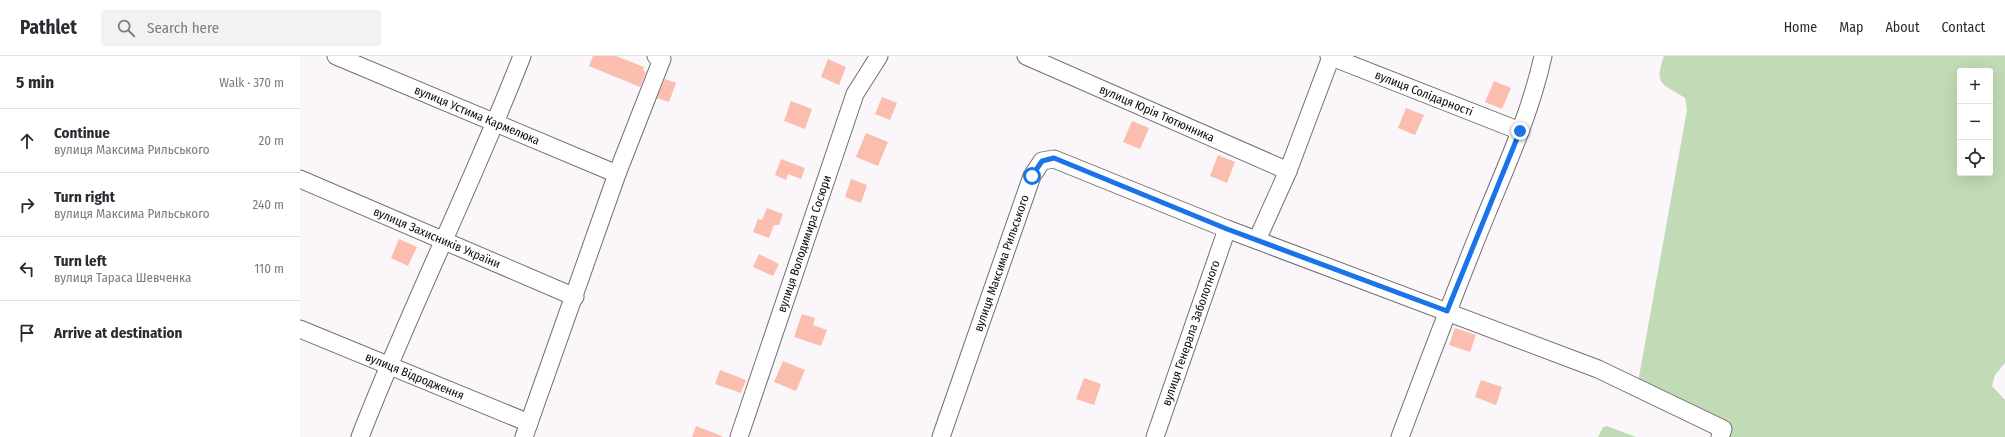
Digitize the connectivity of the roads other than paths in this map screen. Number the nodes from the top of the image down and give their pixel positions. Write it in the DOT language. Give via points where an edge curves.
graph roads {
  1 [pos="336,56"];
  2 [pos="522,56"];
  3 [pos="880,56"];
  4 [pos="1026,56"];
  5 [pos="1330,56"];
  6 [pos="1543,56"];
  7 [pos="659,57"];
  8 [pos="495,124"];
  9 [pos="1520,131"];
  10 [pos="1288,171"];
  11 [pos="617,174"];
  12 [pos="300,179"];
  13 [pos="1227,229"];
  14 [pos="1257,240"];
  15 [pos="445,241"];
  16 [pos="575,297"];
  17 [pos="1447,311"];
  18 [pos="300,328"];
  19 [pos="388,366"];
  20 [pos="526,430"];
  21 [pos="1722,433"];
  22 [pos="360,437"];
  23 [pos="739,437"];
  24 [pos="941,437"];
  25 [pos="1156,437"];
  26 [pos="1400,437"];
  1 -- 8 [label="street, вулиця Устима Кармелюка"];
  2 -- 8 [label="street"];
  3 -- 23 [label="street, вулиця Володимира Сосюри" via="855,94"];
  4 -- 10 [label="street, вулиця Юрія Тютюнника"];
  5 -- 9 [label="street, вулиця Солідарності"];
  5 -- 10 [label="street"];
  6 -- 9 [label="street"];
  7 -- 11 [label="street"];
  8 -- 11 [label="street, вулиця Устима Кармелюка"];
  8 -- 15 [label="street"];
  9 -- 17 [label="street"];
  10 -- 14 [label="street"];
  11 -- 16 [label="street"];
  12 -- 15 [label="street, вулиця Захисників України"];
  13 -- 14 [label="street, вулиця Максима Рильського"];
  13 -- 24 [label="street, вулиця Максима Рильського" via="1054,158 1042,161 1032,176"];
  13 -- 25 [label="street, вулиця Генерала Заболотного"];
  14 -- 17 [label="street, вулиця Максима Рильського"];
  15 -- 16 [label="street, вулиця Захисників України"];
  15 -- 19 [label="street"];
  16 -- 20 [label="street"];
  17 -- 21 [label="street, вулиця Максима Рильського" via="1598,370"];
  17 -- 26 [label="street"];
  18 -- 19 [label="street, вулиця Відродження"];
  19 -- 20 [label="street, вулиця Відродження"];
  19 -- 22 [label="street"];
}
